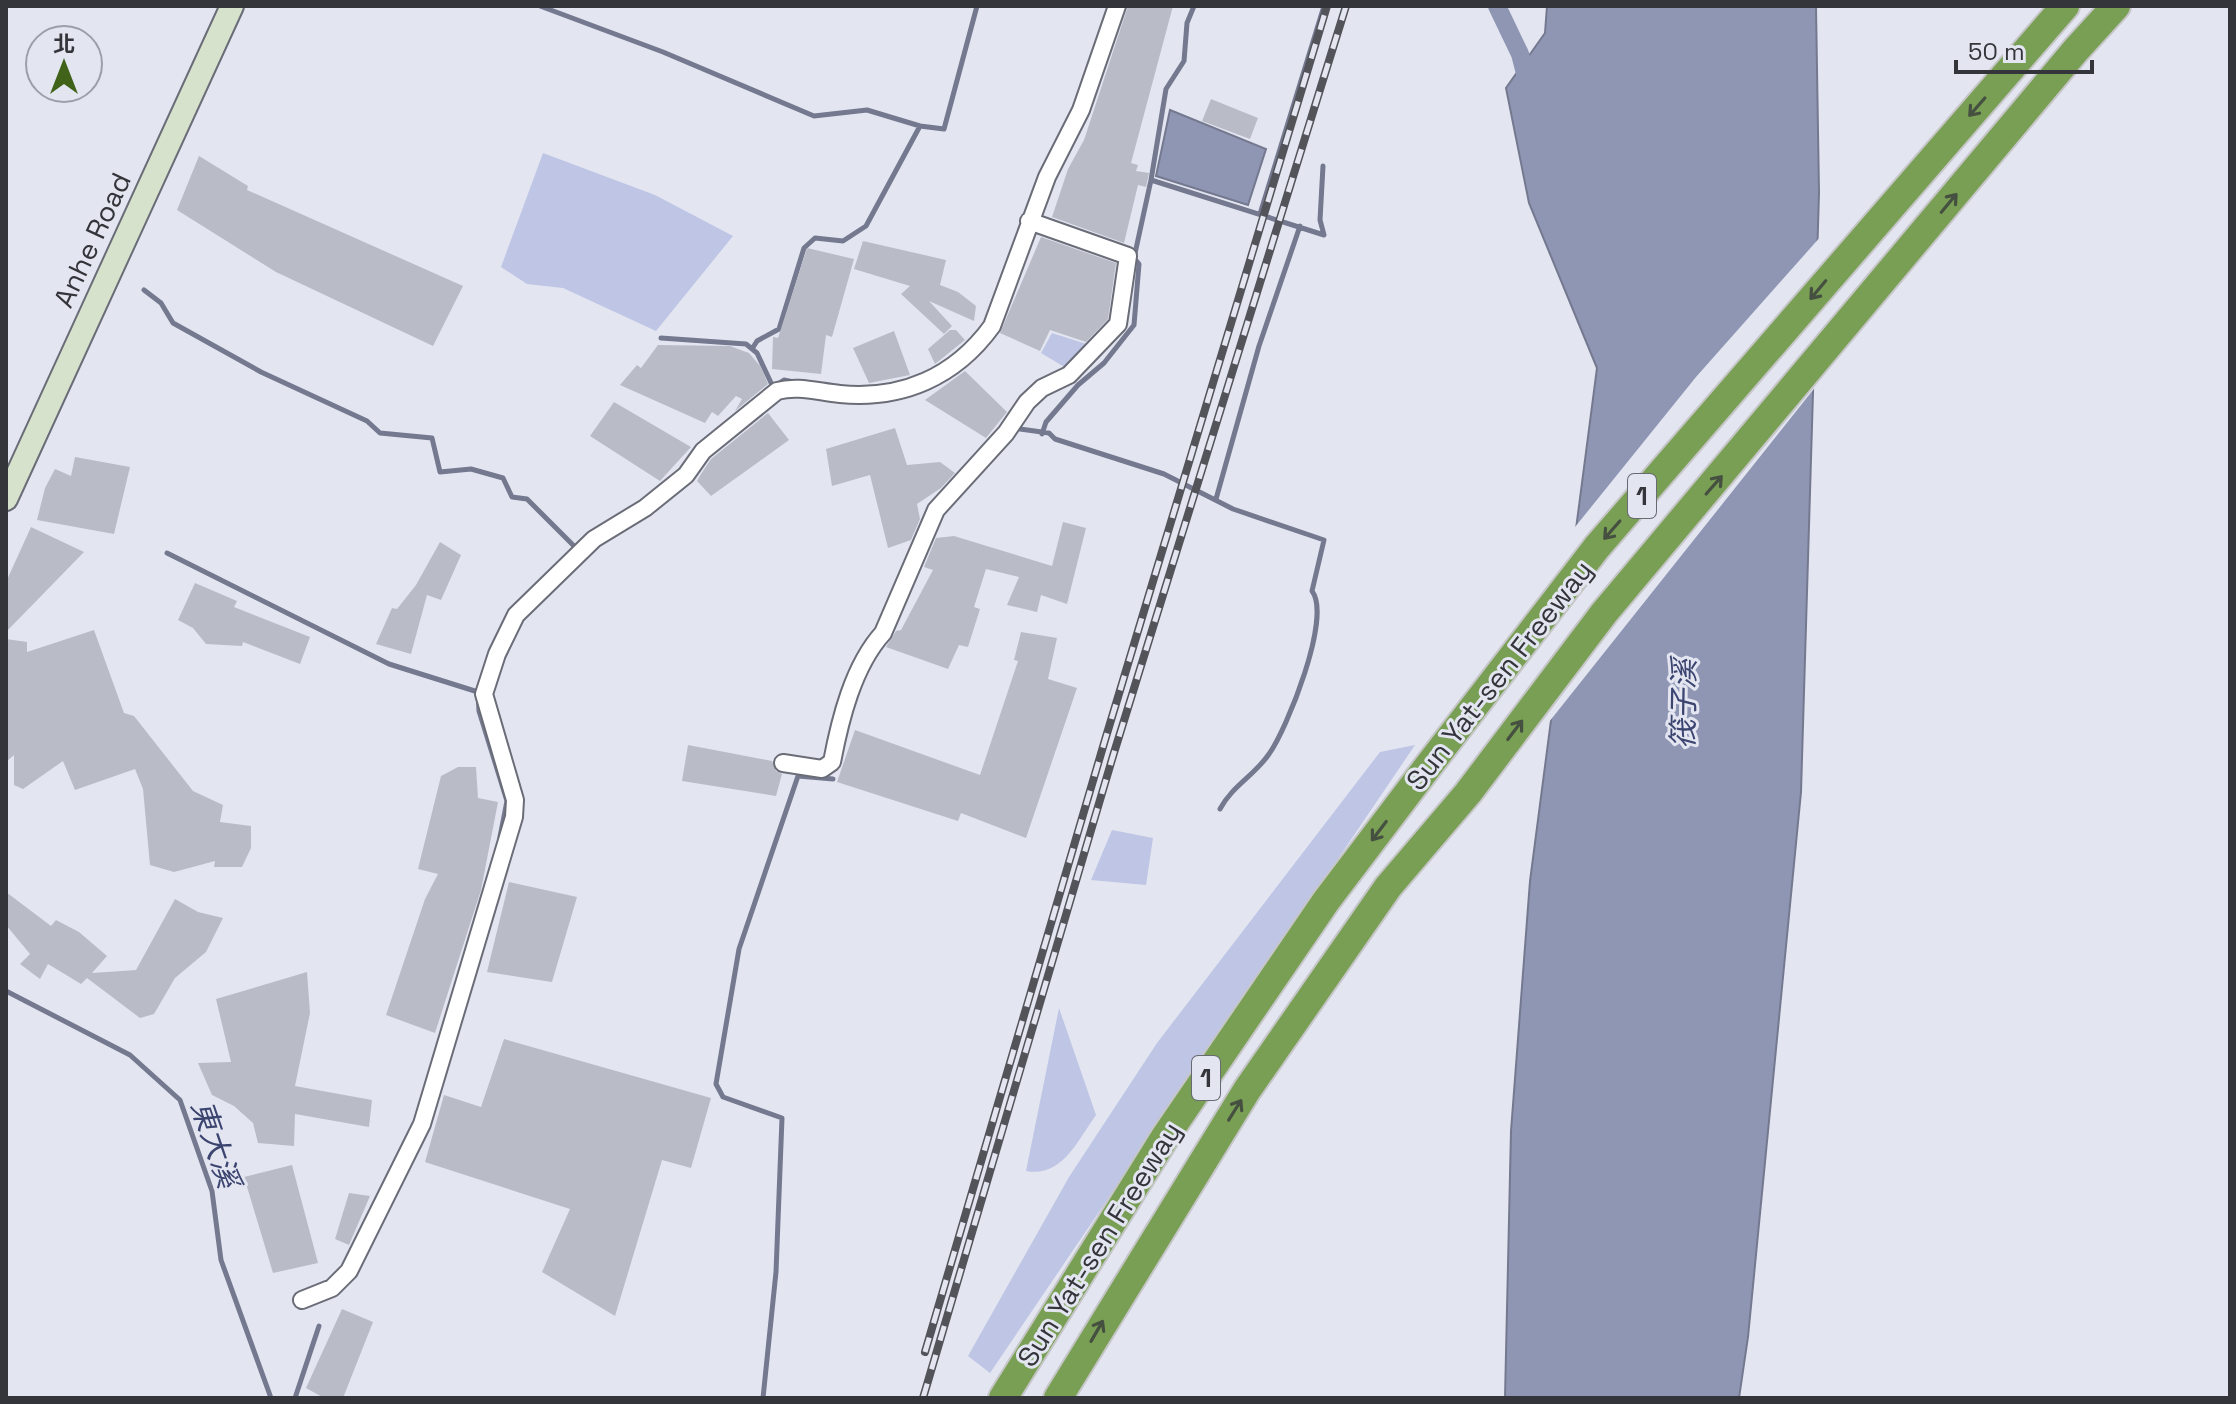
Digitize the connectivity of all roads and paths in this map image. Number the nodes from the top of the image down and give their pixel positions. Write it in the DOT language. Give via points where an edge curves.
graph roads {
  1 [pos="232,6"];
  2 [pos="1117,6"];
  3 [pos="2065,6"];
  4 [pos="2116,6"];
  5 [pos="2136,6"];
  6 [pos="2039,93"];
  7 [pos="1029,221"];
  8 [pos="6,499"];
  9 [pos="783,763"];
  10 [pos="302,1300"];
  11 [pos="1003,1398"];
  12 [pos="1058,1398"];
  1 -- 8 [label="main road, Anhe Road"];
  2 -- 7 [label="street" via="1081,110"];
  3 -- 11 [label="highway, Sun Yat-sen Freeway / 1, one-way" via="1597,547 1426,769 1326,901 1165,1137"];
  4 -- 6 [label="highway, Sun Yat-sen Freeway / 1"];
  5 -- 6 [label="highway"];
  12 -- 6 [label="highway, Sun Yat-sen Freeway / 1, one-way" via="1247,1090 1388,887 1468,793 1604,613"];
  7 -- 9 [label="street" via="1128,256 1118,324 1069,375 1027,402 936,510 839,722 832,762 822,769"];
  7 -- 10 [label="street" via="992,326 956,364 899,393 859,396 790,387 777,391 713,442 676,483 594,539 516,615 484,694 515,800 514,817 422,1124 349,1271 332,1288"];
}
